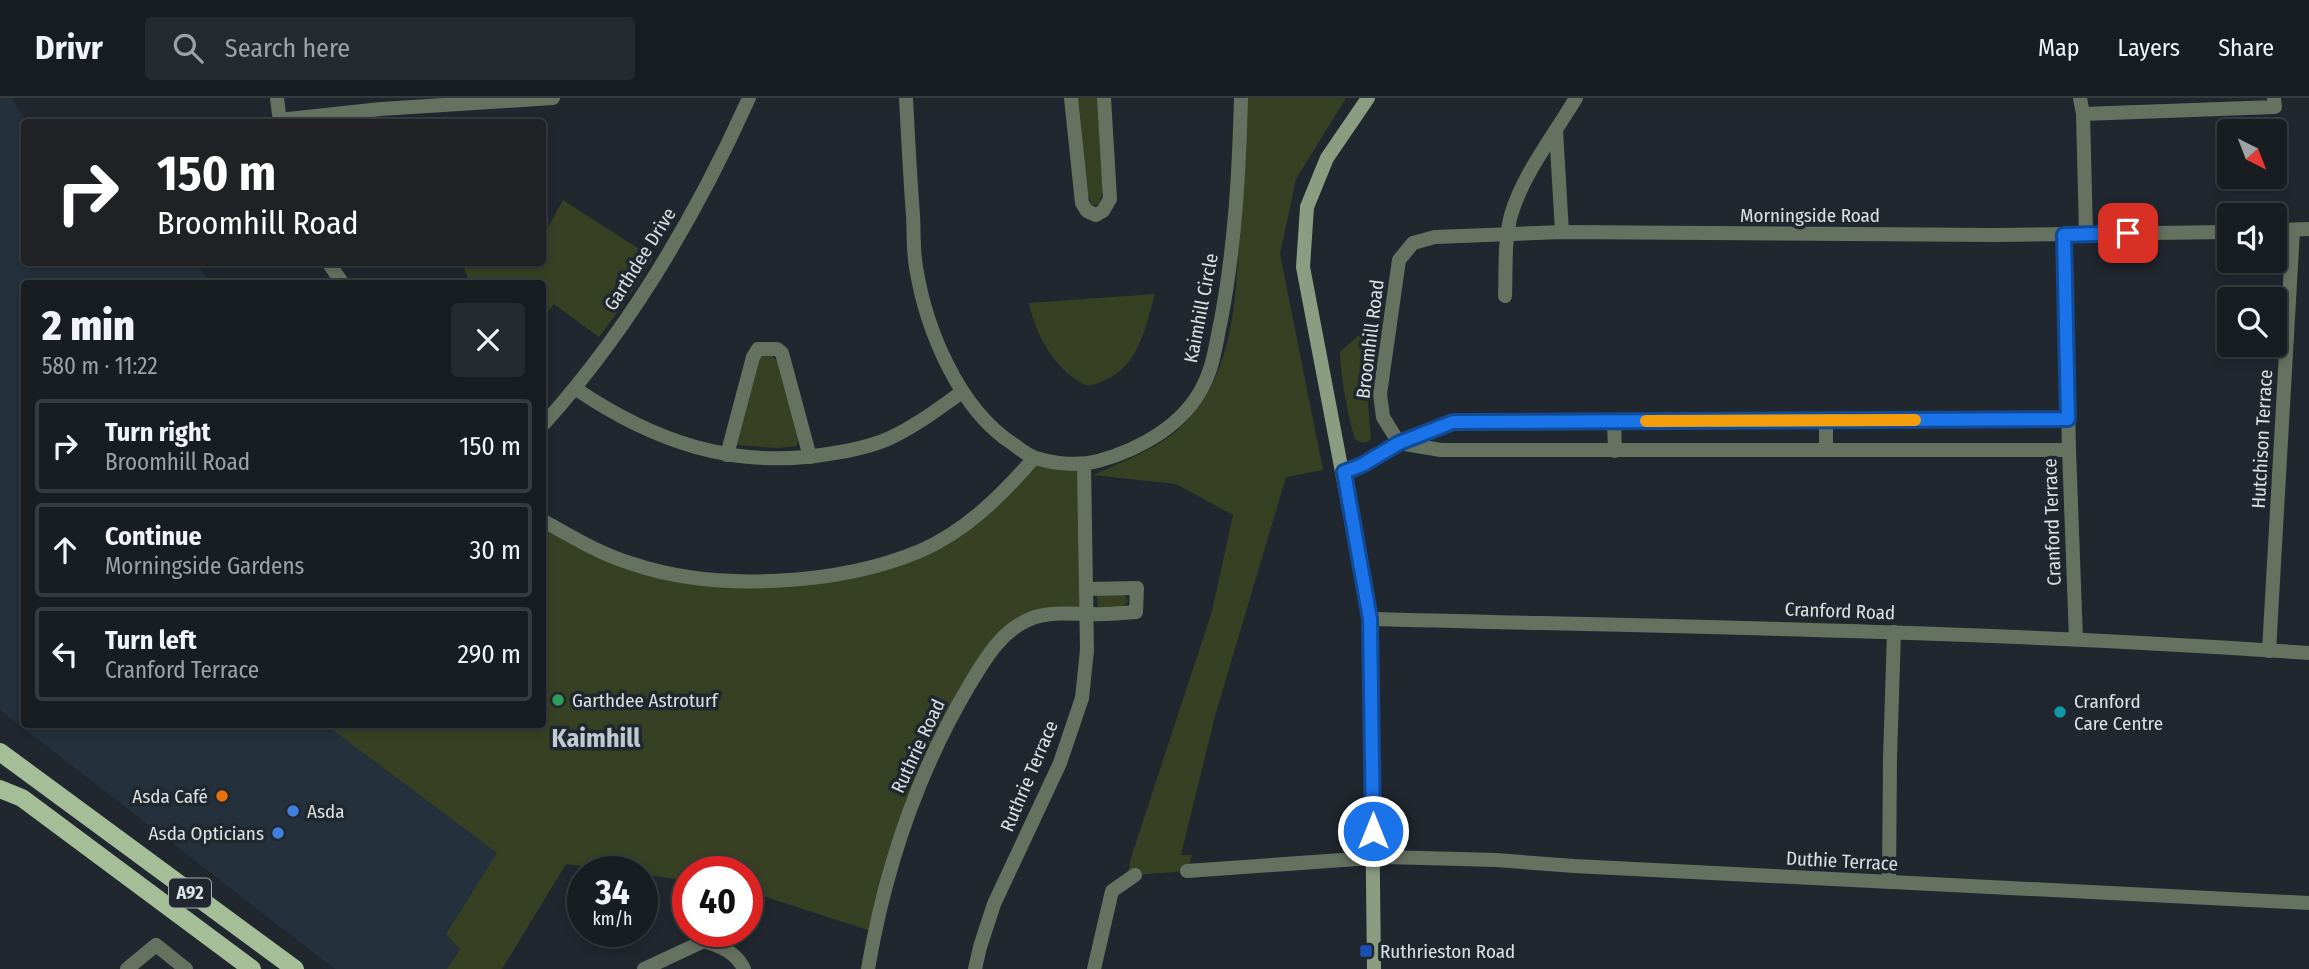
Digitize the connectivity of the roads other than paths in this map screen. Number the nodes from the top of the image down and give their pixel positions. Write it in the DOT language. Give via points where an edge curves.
graph roads {
  1 [pos="277,98"];
  2 [pos="552,98"];
  3 [pos="748,98"];
  4 [pos="906,98"];
  5 [pos="1071,98"];
  6 [pos="1104,98"];
  7 [pos="1241,98"];
  8 [pos="1368,98"];
  9 [pos="1576,98"];
  10 [pos="2080,98"];
  11 [pos="2274,98"];
  12 [pos="2083,114"];
  13 [pos="279,119"];
  14 [pos="296,119"];
  15 [pos="1556,130"];
  16 [pos="2309,229"];
  17 [pos="2287,230"];
  18 [pos="2293,230"];
  19 [pos="1562,232"];
  20 [pos="2217,232"];
  21 [pos="1508,234"];
  22 [pos="2086,234"];
  23 [pos="2064,235"];
  24 [pos="1399,260"];
  25 [pos="1505,296"];
  26 [pos="576,389"];
  27 [pos="962,392"];
  28 [pos="2068,419"];
  29 [pos="1826,420"];
  30 [pos="546,422"];
  31 [pos="1614,422"];
  32 [pos="1399,443"];
  33 [pos="1826,450"];
  34 [pos="2069,450"];
  35 [pos="1615,451"];
  36 [pos="727,455"];
  37 [pos="810,457"];
  38 [pos="1034,458"];
  39 [pos="1084,465"];
  40 [pos="1344,472"];
  41 [pos="546,522"];
  42 [pos="1087,589"];
  43 [pos="1087,614"];
  44 [pos="1370,619"];
  45 [pos="1894,632"];
  46 [pos="2076,639"];
  47 [pos="2269,651"];
  48 [pos="2309,653"];
  49 [pos="0,752"];
  50 [pos="0,789"];
  51 [pos="1373,858"];
  52 [pos="1187,871"];
  53 [pos="1135,875"];
  54 [pos="1889,882"];
  55 [pos="2309,903"];
  56 [pos="127,969"];
  57 [pos="186,969"];
  58 [pos="252,969"];
  59 [pos="295,969"];
  60 [pos="644,969"];
  61 [pos="744,969"];
  62 [pos="868,969"];
  63 [pos="975,969"];
  64 [pos="1094,969"];
  65 [pos="1374,969"];
  1 -- 13 [label="street"];
  2 -- 14 [label="street"];
  3 -- 26 [label="street, Garthdee Drive" via="706,188 656,274"];
  4 -- 27 [label="street, Kaimhill Circle" via="916,267 937,338"];
  5 -- 6 [label="street" via="1082,204 1096,215 1110,199"];
  7 -- 39 [label="street, Kaimhill Circle" via="1237,202 1212,366 1184,414 1159,434 1111,458"];
  8 -- 40 [label="street" via="1327,158 1307,207 1303,267"];
  9 -- 15 [label="street"];
  10 -- 12 [label="street"];
  11 -- 12 [label="street" via="2275,107"];
  12 -- 22 [label="street"];
  15 -- 19 [label="street"];
  15 -- 21 [label="street" via="1540,152 1511,215"];
  16 -- 18 [label="street"];
  17 -- 18 [label="street"];
  18 -- 47 [label="street, Hutchison Terrace"];
  19 -- 21 [label="street, Morningside Road"];
  19 -- 23 [label="street, Morningside Road"];
  20 -- 22 [label="street, Morningside Road"];
  21 -- 24 [label="street, Morningside Road" via="1435,237 1413,243"];
  21 -- 25 [label="street"];
  22 -- 23 [label="street, Morningside Road"];
  23 -- 28 [label="street, Cranford Terrace"];
  24 -- 32 [label="street, Broomhill Road" via="1380,394 1383,417"];
  26 -- 30 [label="street, Garthdee Drive"];
  26 -- 36 [label="street" via="645,430"];
  27 -- 37 [label="street" via="888,439"];
  27 -- 38 [label="street, Kaimhill Circle" via="1005,438"];
  28 -- 29 [label="street"];
  28 -- 34 [label="street, Cranford Terrace"];
  29 -- 31 [label="street"];
  29 -- 33 [label="street"];
  31 -- 32 [label="street" via="1453,422"];
  31 -- 35 [label="street"];
  32 -- 35 [label="street" via="1441,450"];
  32 -- 40 [label="street"];
  33 -- 34 [label="street"];
  33 -- 35 [label="street"];
  34 -- 46 [label="street, Cranford Terrace"];
  36 -- 37 [label="street" via="771,460"];
  36 -- 37 [label="street" via="752,357 758,349 777,349 782,353"];
  38 -- 39 [label="street, Kaimhill Circle"];
  38 -- 41 [label="street" via="969,522 921,550 872,566 813,577 758,582 678,575 591,548"];
  39 -- 42 [label="street, Ruthrie Terrace"];
  40 -- 44 [label="street"];
  42 -- 43 [label="street, Ruthrie Terrace"];
  42 -- 43 [label="street, Ruthrie Road" via="1137,588 1136,612"];
  43 -- 62 [label="street, Ruthrie Road" via="1030,618 986,657 957,705 912,802 874,932"];
  43 -- 63 [label="street, Ruthrie Terrace" via="1082,698 1060,763 994,904"];
  44 -- 45 [label="street, Cranford Road"];
  44 -- 51 [label="street"];
  45 -- 46 [label="street, Cranford Road"];
  45 -- 54 [label="street"];
  46 -- 47 [label="street, Cranford Road"];
  47 -- 48 [label="street, Cranford Road"];
  49 -- 59 [label="main road, A92"];
  50 -- 58 [label="main road, A92" via="22,798"];
  51 -- 52 [label="street"];
  51 -- 54 [label="street, Duthie Terrace" via="1496,860"];
  51 -- 65 [label="street"];
  53 -- 64 [label="street" via="1112,891"];
  54 -- 55 [label="street, Duthie Terrace"];
  56 -- 57 [label="street" via="156,945"];
  60 -- 61 [label="street" via="704,941 726,948"];
}
